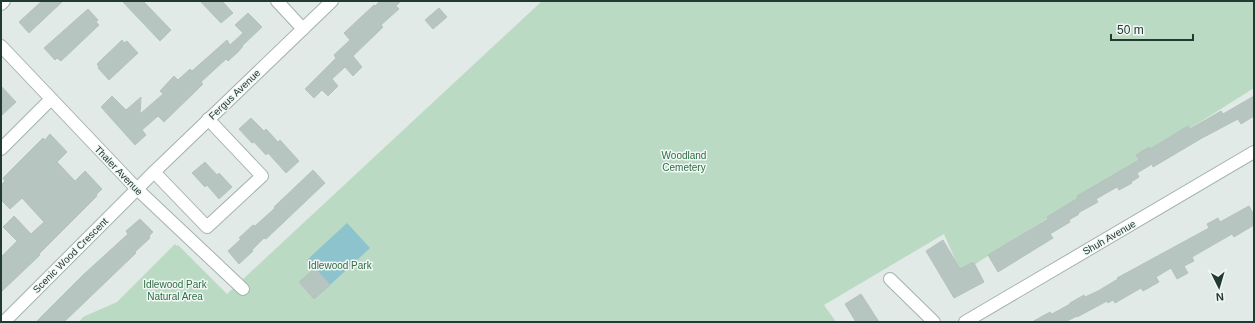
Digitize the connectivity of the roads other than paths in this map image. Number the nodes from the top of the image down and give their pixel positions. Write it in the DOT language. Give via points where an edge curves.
graph roads {
  1 [pos="4,1"];
  2 [pos="277,1"];
  3 [pos="332,1"];
  4 [pos="1,4"];
  5 [pos="303,29"];
  6 [pos="1,46"];
  7 [pos="51,99"];
  8 [pos="208,119"];
  9 [pos="1,149"];
  10 [pos="1254,152"];
  11 [pos="154,172"];
  12 [pos="137,189"];
  13 [pos="890,279"];
  14 [pos="242,289"];
  15 [pos="4,322"];
  16 [pos="934,322"];
  17 [pos="965,322"];
  1 -- 4 [label="street"];
  2 -- 5 [label="street"];
  3 -- 5 [label="street, Fergus Avenue"];
  5 -- 8 [label="street, Fergus Avenue"];
  6 -- 7 [label="street, Thaler Avenue"];
  7 -- 9 [label="street"];
  7 -- 12 [label="street, Thaler Avenue"];
  8 -- 11 [label="street, Fergus Avenue"];
  8 -- 11 [label="street" via="262,176 207,227"];
  10 -- 17 [label="street, Shuh Avenue"];
  11 -- 12 [label="street, Fergus Avenue"];
  12 -- 14 [label="street, Thaler Avenue"];
  12 -- 15 [label="street, Scenic Wood Crescent"];
  13 -- 16 [label="street"];
}
